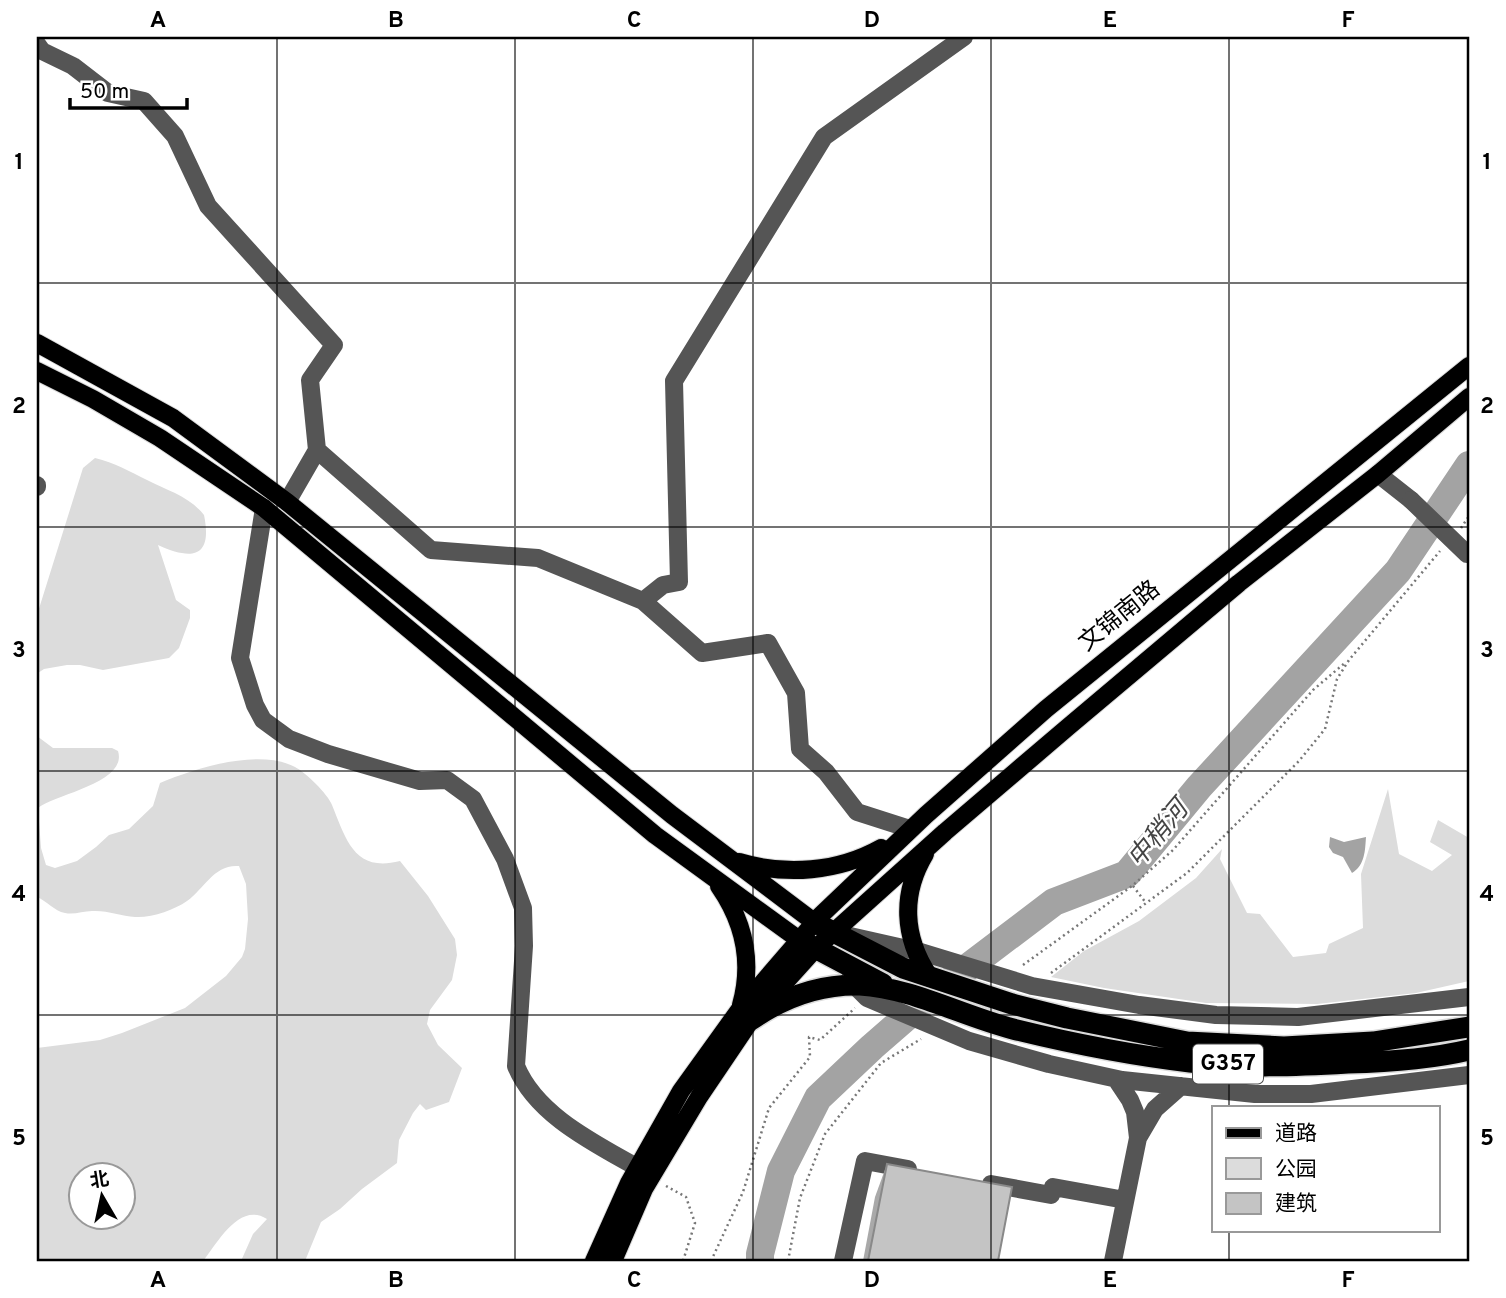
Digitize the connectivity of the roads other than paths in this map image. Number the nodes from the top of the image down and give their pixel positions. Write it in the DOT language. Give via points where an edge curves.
graph roads {
  1 [pos="964,37"];
  2 [pos="37,44"];
  3 [pos="37,343"];
  4 [pos="1469,366"];
  5 [pos="37,371"];
  6 [pos="1469,397"];
  7 [pos="317,450"];
  8 [pos="1378,474"];
  9 [pos="287,502"];
  10 [pos="264,508"];
  11 [pos="1468,555"];
  12 [pos="643,601"];
  13 [pos="910,829"];
  14 [pos="945,832"];
  15 [pos="731,860"];
  16 [pos="708,873"];
  17 [pos="824,927"];
  18 [pos="807,944"];
  19 [pos="913,957"];
  20 [pos="894,990"];
  21 [pos="860,992"];
  22 [pos="1469,997"];
  23 [pos="746,1014"];
  24 [pos="1469,1027"];
  25 [pos="1469,1050"];
  26 [pos="1469,1075"];
  27 [pos="1116,1079"];
  28 [pos="1181,1086"];
  29 [pos="1138,1138"];
  30 [pos="928,1172"];
  31 [pos="644,1173"];
  32 [pos="978,1182"];
  33 [pos="1125,1200"];
  34 [pos="594,1261"];
  35 [pos="613,1261"];
  36 [pos="843,1261"];
  37 [pos="1113,1261"];
  1 -- 12 [label="street" via="824,137 674,381 679,582 663,585"];
  2 -- 7 [label="street" via="108,93 144,102 175,136 208,206 334,345 310,380"];
  3 -- 9 [label="main road" via="173,418"];
  4 -- 13 [label="main road, 文锦南路" via="1046,709"];
  5 -- 10 [label="main road" via="160,438"];
  6 -- 8 [label="main road, 文锦南路"];
  7 -- 9 [label="street"];
  7 -- 12 [label="street" via="431,551 538,558"];
  8 -- 11 [label="street, bridge"];
  8 -- 14 [label="main road, 文锦南路" via="1239,583"];
  9 -- 15 [label="main road"];
  10 -- 16 [label="main road" via="655,835"];
  10 -- 31 [label="street" via="240,658 263,720 289,739 328,754 420,781 447,780 473,799 505,859 523,908 516,1066 522,1081 568,1128"];
  12 -- 13 [label="street" via="702,653 768,643 796,693 800,749 826,772 857,812"];
  13 -- 15 [label="main road" via="855,860 813,870 771,869"];
  13 -- 17 [label="main road, 文锦南路"];
  14 -- 17 [label="main road, 文锦南路"];
  14 -- 19 [label="main road" via="919,865 910,891"];
  15 -- 17 [label="main road"];
  16 -- 18 [label="main road"];
  16 -- 23 [label="main road" via="729,900 743,933"];
  17 -- 18 [label="main road"];
  17 -- 19 [label="highway, G357"];
  18 -- 20 [label="highway, G357"];
  18 -- 21 [label="street"];
  18 -- 23 [label="main road"];
  19 -- 22 [label="street" via="1032,986 1216,1016 1298,1017"];
  19 -- 24 [label="highway, G357" via="929,976 1012,1004 1187,1042 1284,1047 1373,1042"];
  20 -- 21 [label="highway"];
  20 -- 25 [label="highway, G357" via="990,1023 1062,1041 1190,1062 1346,1064"];
  21 -- 23 [label="highway" via="828,987"];
  21 -- 27 [label="street" via="969,1041"];
  23 -- 31 [label="main road" via="699,1097"];
  26 -- 28 [label="street" via="1311,1094"];
  27 -- 28 [label="street"];
  27 -- 29 [label="street" via="1135,1112"];
  28 -- 29 [label="street" via="1155,1109"];
  29 -- 33 [label="street"];
  30 -- 36 [label="street" via="865,1161"];
  31 -- 34 [label="main road"];
  31 -- 35 [label="main road"];
  32 -- 33 [label="street" via="1051,1195 1053,1187"];
  33 -- 37 [label="street"];
}
